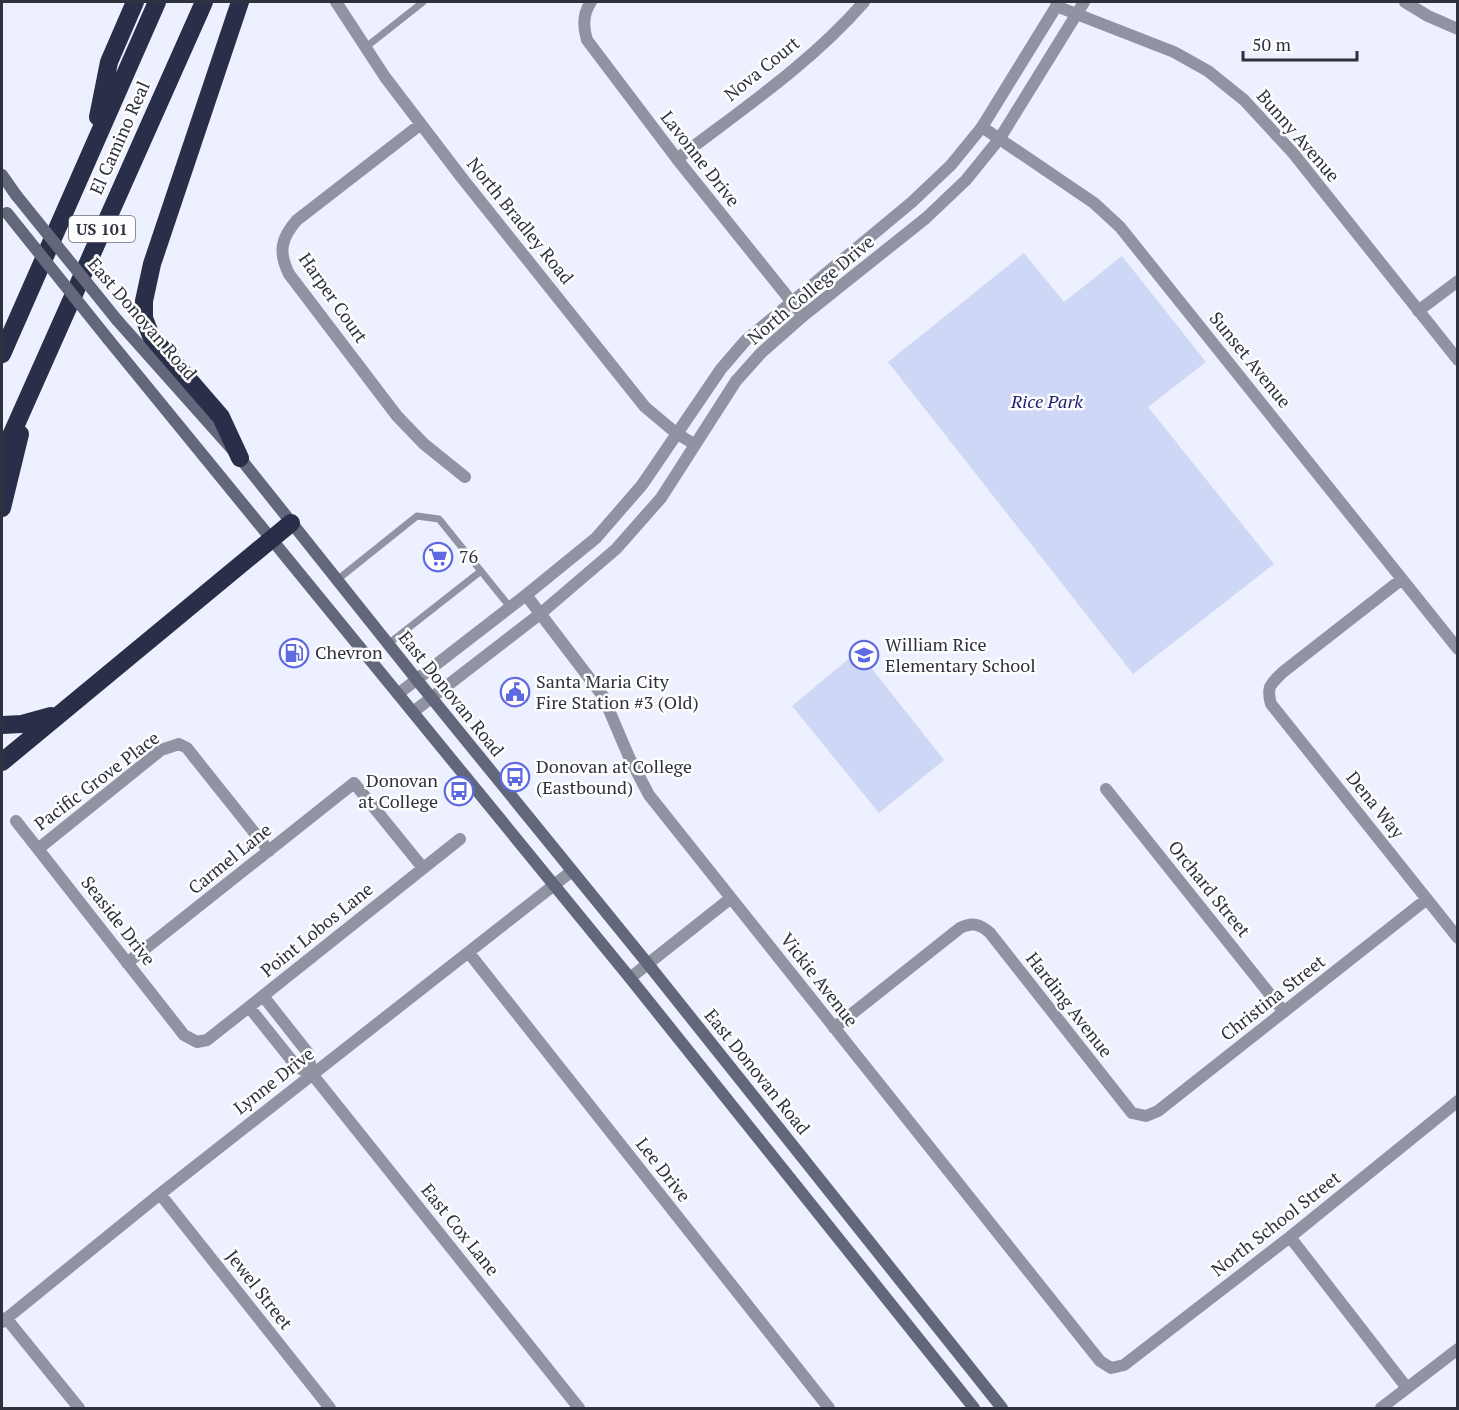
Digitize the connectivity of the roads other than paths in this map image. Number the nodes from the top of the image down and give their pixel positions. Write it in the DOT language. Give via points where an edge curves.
graph roads {
  1 [pos="135,2"];
  2 [pos="157,2"];
  3 [pos="204,2"];
  4 [pos="240,2"];
  5 [pos="336,2"];
  6 [pos="423,2"];
  7 [pos="591,2"];
  8 [pos="864,2"];
  9 [pos="1084,2"];
  10 [pos="1405,2"];
  11 [pos="1058,4"];
  12 [pos="1076,15"];
  13 [pos="1458,29"];
  14 [pos="366,47"];
  15 [pos="421,124"];
  16 [pos="982,127"];
  17 [pos="1000,138"];
  18 [pos="91,150"];
  19 [pos="677,159"];
  20 [pos="2,175"];
  21 [pos="4,209"];
  22 [pos="1458,281"];
  23 [pos="791,302"];
  24 [pos="1418,311"];
  25 [pos="803,316"];
  26 [pos="2,354"];
  27 [pos="1458,360"];
  28 [pos="30,393"];
  29 [pos="676,433"];
  30 [pos="694,444"];
  31 [pos="2,456"];
  32 [pos="240,458"];
  33 [pos="465,477"];
  34 [pos="2,508"];
  35 [pos="291,523"];
  36 [pos="271,540"];
  37 [pos="481,571"];
  38 [pos="1402,579"];
  39 [pos="337,580"];
  40 [pos="526,595"];
  41 [pos="510,607"];
  42 [pos="540,614"];
  43 [pos="388,644"];
  44 [pos="1458,649"];
  45 [pos="417,680"];
  46 [pos="398,694"];
  47 [pos="431,698"];
  48 [pos="413,712"];
  49 [pos="59,713"];
  50 [pos="2,725"];
  51 [pos="2,762"];
  52 [pos="1106,789"];
  53 [pos="16,821"];
  54 [pos="460,839"];
  55 [pos="38,849"];
  56 [pos="269,851"];
  57 [pos="423,868"];
  58 [pos="572,871"];
  59 [pos="555,885"];
  60 [pos="732,898"];
  61 [pos="1427,899"];
  62 [pos="1458,938"];
  63 [pos="469,953"];
  64 [pos="128,963"];
  65 [pos="648,964"];
  66 [pos="630,978"];
  67 [pos="262,996"];
  68 [pos="249,1007"];
  69 [pos="1284,1012"];
  70 [pos="834,1028"];
  71 [pos="194,1041"];
  72 [pos="312,1074"];
  73 [pos="1458,1101"];
  74 [pos="1138,1116"];
  75 [pos="160,1194"];
  76 [pos="1290,1237"];
  77 [pos="4,1320"];
  78 [pos="1458,1349"];
  79 [pos="1111,1368"];
  80 [pos="1407,1388"];
  81 [pos="79,1408"];
  82 [pos="330,1408"];
  83 [pos="579,1408"];
  84 [pos="829,1408"];
  85 [pos="974,1408"];
  86 [pos="1002,1408"];
  87 [pos="1381,1408"];
  1 -- 18 [label="highway" via="109,62"];
  2 -- 18 [label="highway, El Camino Real / US 101"];
  3 -- 28 [label="highway, El Camino Real / US 101"];
  4 -- 32 [label="highway" via="152,264 144,318 151,336 221,417"];
  5 -- 14 [label="street, North Bradley Road"];
  6 -- 14 [label="lane"];
  7 -- 19 [label="street, Lavonne Drive" via="584,17 587,40"];
  8 -- 19 [label="street, Nova Court" via="802,62"];
  9 -- 12 [label="street, North College Drive"];
  10 -- 13 [label="street"];
  11 -- 12 [label="street, Bunny Avenue"];
  11 -- 16 [label="street, North College Drive"];
  12 -- 17 [label="street, North College Drive"];
  12 -- 24 [label="street, Bunny Avenue" via="1174,52 1208,71 1244,100 1293,153"];
  14 -- 15 [label="street, North Bradley Road"];
  15 -- 29 [label="street, North Bradley Road" via="645,407"];
  15 -- 33 [label="street, Harper Court" via="297,220 286,232 282,247 289,274 397,416"];
  16 -- 17 [label="street, Sunset Avenue"];
  16 -- 23 [label="street, North College Drive" via="951,165 912,202"];
  17 -- 25 [label="street, North College Drive" via="966,180 927,218"];
  17 -- 38 [label="street, Sunset Avenue" via="1094,203 1120,227"];
  18 -- 26 [label="highway, El Camino Real / US 101"];
  19 -- 23 [label="street, Lavonne Drive"];
  20 -- 32 [label="main road, East Donovan Road, bridge" via="117,320"];
  21 -- 36 [label="main road, East Donovan Road, bridge"];
  22 -- 24 [label="street"];
  23 -- 25 [label="street, Lavonne Drive"];
  23 -- 29 [label="street, North College Drive" via="746,340"];
  24 -- 27 [label="street, Bunny Avenue"];
  25 -- 30 [label="street, North College Drive" via="736,381"];
  28 -- 31 [label="highway, El Camino Real / US 101"];
  28 -- 34 [label="highway"];
  29 -- 30 [label="street, North Bradley Road"];
  29 -- 40 [label="street, North College Drive" via="642,485 596,538"];
  30 -- 42 [label="street, North College Drive" via="661,498 616,549"];
  32 -- 35 [label="main road, East Donovan Road"];
  35 -- 36 [label="highway"];
  35 -- 39 [label="main road, East Donovan Road"];
  36 -- 46 [label="main road, East Donovan Road"];
  36 -- 49 [label="highway"];
  37 -- 39 [label="lane" via="439,519 417,516"];
  37 -- 41 [label="lane"];
  37 -- 43 [label="lane"];
  38 -- 44 [label="street, Sunset Avenue"];
  38 -- 61 [label="street, Dena Way" via="1283,672 1268,692 1271,704"];
  39 -- 43 [label="main road, East Donovan Road"];
  40 -- 41 [label="street, North College Drive"];
  40 -- 42 [label="street, Vickie Avenue"];
  41 -- 45 [label="street, North College Drive"];
  42 -- 47 [label="street, North College Drive"];
  42 -- 60 [label="street, Vickie Avenue" via="603,696 649,795"];
  43 -- 45 [label="main road, East Donovan Road"];
  45 -- 46 [label="street, North College Drive"];
  45 -- 47 [label="main road, East Donovan Road"];
  46 -- 48 [label="main road, East Donovan Road"];
  47 -- 48 [label="street, North College Drive"];
  47 -- 58 [label="main road, East Donovan Road"];
  48 -- 59 [label="main road, East Donovan Road"];
  49 -- 50 [label="highway" via="22,724"];
  49 -- 51 [label="highway"];
  52 -- 69 [label="street, Orchard Street"];
  53 -- 55 [label="street, Seaside Drive"];
  54 -- 57 [label="street, Point Lobos Lane"];
  55 -- 56 [label="street, Pacific Grove Place" via="161,750 178,744 187,748"];
  55 -- 64 [label="street, Seaside Drive"];
  56 -- 57 [label="street, Carmel Lane" via="354,783"];
  56 -- 64 [label="street, Carmel Lane"];
  57 -- 67 [label="street, Point Lobos Lane"];
  58 -- 59 [label="street, Lynne Drive"];
  58 -- 65 [label="main road, East Donovan Road"];
  59 -- 63 [label="street, Lynne Drive"];
  59 -- 66 [label="main road, East Donovan Road"];
  60 -- 65 [label="street"];
  60 -- 70 [label="street, Vickie Avenue"];
  61 -- 62 [label="street, Dena Way"];
  61 -- 69 [label="street, Christina Street"];
  63 -- 72 [label="street, Lynne Drive"];
  63 -- 84 [label="street, Lee Drive"];
  64 -- 71 [label="street, Seaside Drive" via="184,1035"];
  65 -- 66 [label="street"];
  65 -- 86 [label="main road, East Donovan Road"];
  66 -- 85 [label="main road, East Donovan Road"];
  67 -- 68 [label="street, Point Lobos Lane"];
  67 -- 72 [label="street, East Cox Lane" via="308,1053"];
  68 -- 71 [label="street, Point Lobos Lane" via="207,1040"];
  68 -- 72 [label="street, East Cox Lane" via="297,1067"];
  69 -- 74 [label="street, Christina Street" via="1158,1111"];
  70 -- 74 [label="street, Harding Avenue" via="960,928 969,923 980,925"];
  70 -- 79 [label="street, Vickie Avenue" via="1100,1361"];
  72 -- 75 [label="street, Lynne Drive"];
  72 -- 83 [label="street, East Cox Lane"];
  73 -- 76 [label="street, North School Street"];
  75 -- 77 [label="street, Lynne Drive"];
  75 -- 82 [label="street, Jewel Street"];
  76 -- 79 [label="street, North School Street" via="1124,1365"];
  76 -- 80 [label="street"];
  77 -- 81 [label="street"];
  78 -- 80 [label="street"];
  80 -- 87 [label="street"];
}
